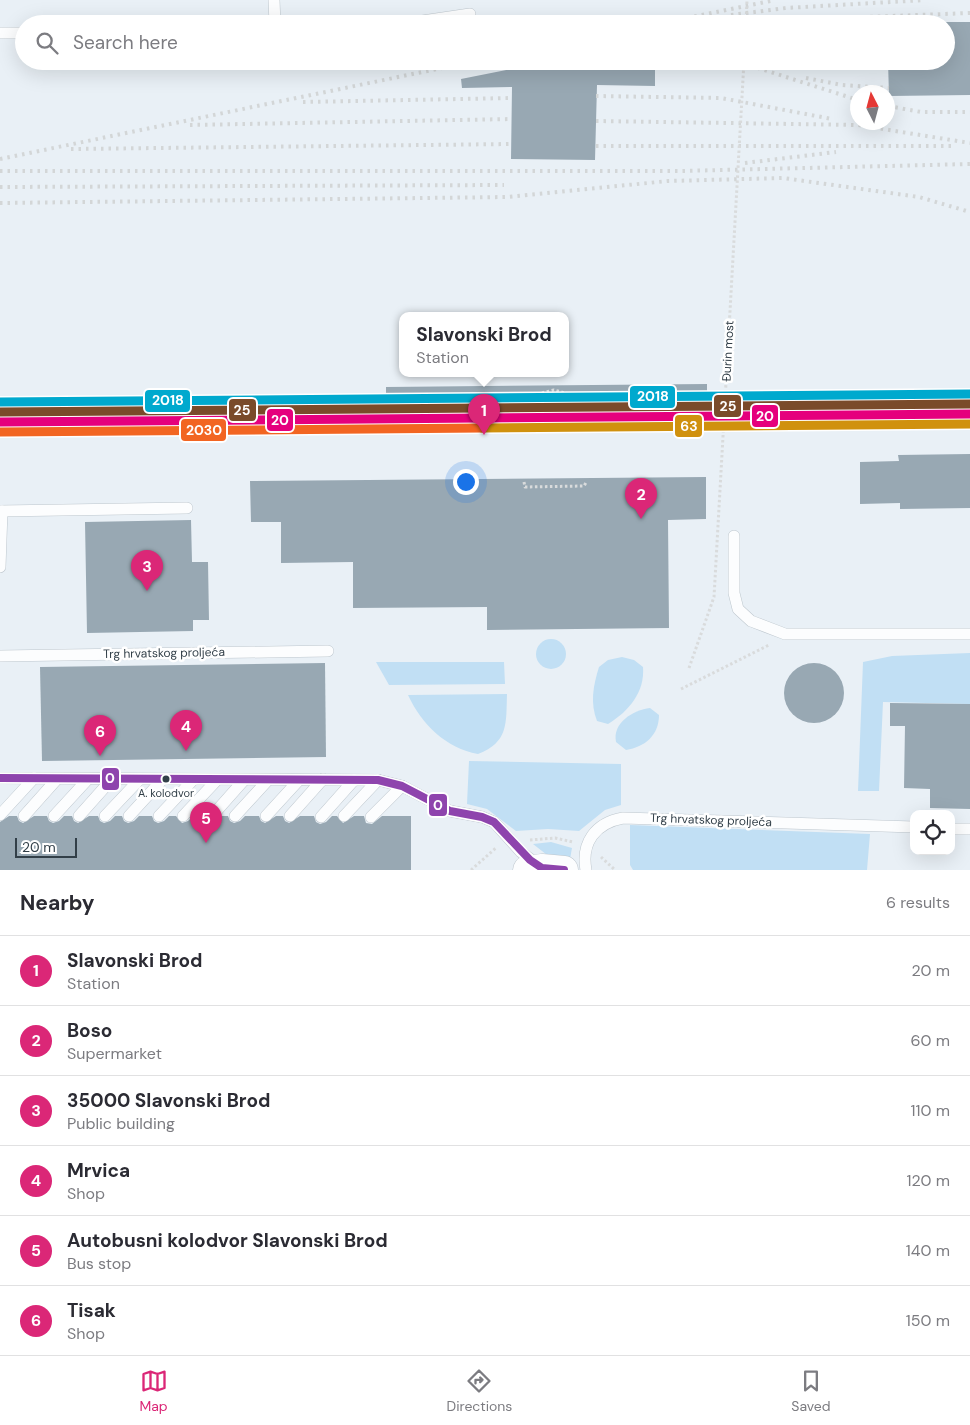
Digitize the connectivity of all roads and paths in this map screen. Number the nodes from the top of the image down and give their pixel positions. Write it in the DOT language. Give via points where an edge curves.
graph roads {
  1 [pos="274,0"];
  2 [pos="747,0"];
  3 [pos="470,14"];
  4 [pos="275,15"];
  5 [pos="463,15"];
  6 [pos="746,15"];
  7 [pos="0,33"];
  8 [pos="15,33"];
  9 [pos="743,70"];
  10 [pos="537,394"];
  11 [pos="569,394"];
  12 [pos="587,481"];
  13 [pos="524,482"];
  14 [pos="187,508"];
  15 [pos="1,511"];
  16 [pos="734,536"];
  17 [pos="0,567"];
  18 [pos="785,634"];
  19 [pos="970,634"];
  20 [pos="328,651"];
  21 [pos="0,656"];
  22 [pos="689,668"];
  23 [pos="682,689"];
  24 [pos="0,778"];
  25 [pos="34,778"];
  26 [pos="88,778"];
  27 [pos="57,779"];
  28 [pos="112,779"];
  29 [pos="140,779"];
  30 [pos="162,780"];
  31 [pos="193,780"];
  32 [pos="217,780"];
  33 [pos="244,780"];
  34 [pos="268,780"];
  35 [pos="298,780"];
  36 [pos="323,780"];
  37 [pos="354,780"];
  38 [pos="378,780"];
  39 [pos="402,786"];
  40 [pos="0,815"];
  41 [pos="24,816"];
  42 [pos="54,816"];
  43 [pos="79,816"];
  44 [pos="105,816"];
  45 [pos="129,816"];
  46 [pos="159,816"];
  47 [pos="184,816"];
  48 [pos="212,816"];
  49 [pos="235,816"];
  50 [pos="266,816"];
  51 [pos="290,816"];
  52 [pos="344,816"];
  53 [pos="320,817"];
  54 [pos="370,817"];
  55 [pos="910,827"];
  56 [pos="955,829"];
  57 [pos="970,829"];
  58 [pos="533,839"];
  59 [pos="571,841"];
  60 [pos="497,847"];
  61 [pos="599,855"];
  62 [pos="544,869"];
  63 [pos="472,870"];
  64 [pos="586,870"];
  65 [pos="615,870"];
  1 -- 4 [label="lane"];
  2 -- 6 [label="path, bridge"];
  3 -- 5 [label="lane"];
  7 -- 8 [label="lane"];
  9 -- 22 [label="path, Đurin most, bridge" via="714,597"];
  10 -- 11 [label="path" via="554,390"];
  12 -- 13 [label="path" via="584,486 555,488 525,487"];
  14 -- 15 [label="lane"];
  15 -- 17 [label="lane"];
  16 -- 18 [label="lane" via="734,593 738,609 751,621"];
  18 -- 19 [label="lane"];
  18 -- 23 [label="path" via="784,638"];
  20 -- 21 [label="lane, Trg hrvatskog proljeća"];
  24 -- 25 [label="lane"];
  25 -- 27 [label="lane"];
  25 -- 40 [label="lane"];
  26 -- 27 [label="lane"];
  26 -- 28 [label="lane"];
  26 -- 42 [label="lane"];
  27 -- 41 [label="lane"];
  28 -- 29 [label="lane"];
  28 -- 43 [label="lane"];
  29 -- 30 [label="lane"];
  29 -- 44 [label="lane"];
  30 -- 31 [label="lane"];
  30 -- 45 [label="lane"];
  31 -- 32 [label="lane"];
  31 -- 46 [label="lane"];
  32 -- 33 [label="lane"];
  32 -- 47 [label="lane"];
  33 -- 34 [label="lane"];
  33 -- 48 [label="lane"];
  34 -- 35 [label="lane"];
  34 -- 49 [label="lane"];
  35 -- 36 [label="lane"];
  35 -- 50 [label="lane"];
  36 -- 37 [label="lane"];
  36 -- 51 [label="lane"];
  37 -- 38 [label="lane"];
  37 -- 53 [label="lane"];
  38 -- 39 [label="lane"];
  38 -- 52 [label="lane"];
  39 -- 54 [label="lane"];
  39 -- 62 [label="lane" via="450,812 494,822 521,852"];
  55 -- 64 [label="lane, Trg hrvatskog proljeća" via="623,818 603,824 588,840 584,859"];
  56 -- 57 [label="lane"];
  58 -- 59 [label="path"];
  60 -- 63 [label="path"];
  61 -- 65 [label="path"];
}
